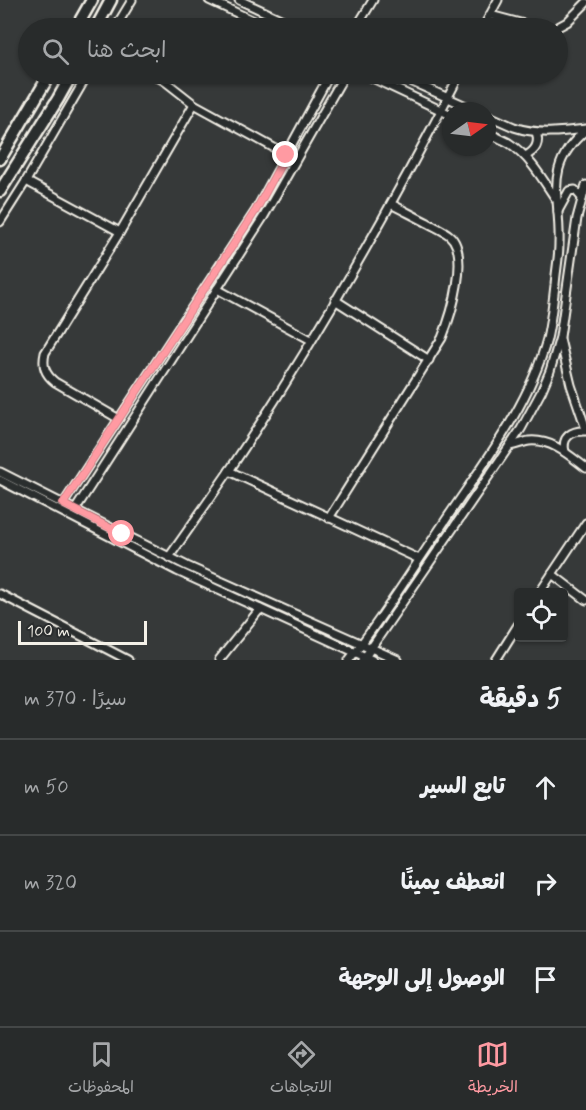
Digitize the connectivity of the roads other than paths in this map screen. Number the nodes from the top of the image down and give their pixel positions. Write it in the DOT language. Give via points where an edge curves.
graph roads {
  1 [pos="92,0"];
  2 [pos="111,0"];
  3 [pos="132,0"];
  4 [pos="209,0"];
  5 [pos="239,0"];
  6 [pos="373,0"];
  7 [pos="498,0"];
  8 [pos="586,3"];
  9 [pos="490,15"];
  10 [pos="82,18"];
  11 [pos="101,18"];
  12 [pos="121,18"];
  13 [pos="248,18"];
  14 [pos="278,18"];
  15 [pos="362,18"];
  16 [pos="488,18"];
  17 [pos="501,18"];
  18 [pos="568,21"];
  19 [pos="44,84"];
  20 [pos="65,84"];
  21 [pos="82,84"];
  22 [pos="169,84"];
  23 [pos="325,84"];
  24 [pos="339,84"];
  25 [pos="385,84"];
  26 [pos="417,84"];
  27 [pos="455,84"];
  28 [pos="41,89"];
  29 [pos="448,98"];
  30 [pos="58,99"];
  31 [pos="457,102"];
  32 [pos="194,104"];
  33 [pos="441,111"];
  34 [pos="496,119"];
  35 [pos="586,130"];
  36 [pos="536,132"];
  37 [pos="496,136"];
  38 [pos="286,155"];
  39 [pos="525,156"];
  40 [pos="0,159"];
  41 [pos="26,181"];
  42 [pos="586,185"];
  43 [pos="0,191"];
  44 [pos="582,198"];
  45 [pos="556,200"];
  46 [pos="391,204"];
  47 [pos="557,214"];
  48 [pos="0,222"];
  49 [pos="120,232"];
  50 [pos="217,289"];
  51 [pos="335,300"];
  52 [pos="560,338"];
  53 [pos="311,340"];
  54 [pos="429,360"];
  55 [pos="119,419"];
  56 [pos="586,430"];
  57 [pos="510,446"];
  58 [pos="565,452"];
  59 [pos="586,468"];
  60 [pos="229,471"];
  61 [pos="0,472"];
  62 [pos="0,480"];
  63 [pos="63,504"];
  64 [pos="75,510"];
  65 [pos="329,518"];
  66 [pos="586,524"];
  67 [pos="120,537"];
  68 [pos="169,557"];
  69 [pos="419,559"];
  70 [pos="552,574"];
  71 [pos="543,588"];
  72 [pos="0,594"];
  73 [pos="586,600"];
  74 [pos="260,609"];
  75 [pos="514,633"];
  76 [pos="361,644"];
  77 [pos="371,649"];
  78 [pos="355,653"];
  79 [pos="367,659"];
  80 [pos="128,660"];
  81 [pos="219,660"];
  82 [pos="349,660"];
  83 [pos="398,660"];
  84 [pos="496,660"];
  1 -- 10 [label="street"];
  2 -- 11 [label="street"];
  3 -- 12 [label="street"];
  4 -- 13 [label="street"];
  5 -- 14 [label="street"];
  6 -- 15 [label="street"];
  7 -- 9 [label="street"];
  8 -- 18 [label="street"];
  9 -- 16 [label="street"];
  9 -- 17 [label="street"];
  19 -- 28 [label="street"];
  20 -- 30 [label="street"];
  21 -- 41 [label="street"];
  22 -- 32 [label="street"];
  23 -- 38 [label="street"];
  24 -- 50 [label="street"];
  25 -- 33 [label="street"];
  26 -- 29 [label="street"];
  27 -- 29 [label="street"];
  28 -- 30 [label="street" via="54,91"];
  28 -- 40 [label="street"];
  29 -- 31 [label="street"];
  29 -- 33 [label="street"];
  30 -- 43 [label="street"];
  32 -- 38 [label="street"];
  32 -- 49 [label="street"];
  33 -- 46 [label="street"];
  34 -- 36 [label="street"];
  35 -- 36 [label="street"];
  35 -- 45 [label="street" via="562,160"];
  36 -- 39 [label="street" via="538,144"];
  37 -- 39 [label="street"];
  38 -- 55 [label="street" via="256,210"];
  39 -- 45 [label="street"];
  41 -- 48 [label="street"];
  41 -- 49 [label="street"];
  42 -- 44 [label="street"];
  44 -- 47 [label="street" via="574,190 569,191"];
  44 -- 52 [label="street"];
  45 -- 47 [label="street"];
  46 -- 51 [label="street"];
  46 -- 54 [label="street" via="442,230 456,244 454,305"];
  47 -- 69 [label="street" via="559,244 550,324 538,366 508,427"];
  49 -- 55 [label="street" via="43,361 48,377"];
  50 -- 53 [label="street"];
  50 -- 64 [label="street"];
  51 -- 53 [label="street"];
  51 -- 54 [label="street"];
  52 -- 56 [label="street"];
  52 -- 57 [label="street" via="542,392"];
  53 -- 60 [label="street"];
  54 -- 65 [label="street"];
  55 -- 63 [label="street"];
  56 -- 58 [label="street" via="565,438"];
  57 -- 58 [label="street" via="540,442"];
  57 -- 77 [label="street"];
  58 -- 59 [label="street"];
  60 -- 65 [label="street"];
  60 -- 68 [label="street"];
  61 -- 63 [label="street"];
  62 -- 67 [label="street"];
  63 -- 64 [label="street"];
  64 -- 67 [label="street"];
  65 -- 69 [label="street"];
  66 -- 70 [label="street"];
  67 -- 68 [label="street"];
  67 -- 74 [label="street" via="177,571"];
  68 -- 76 [label="street"];
  69 -- 76 [label="street"];
  70 -- 71 [label="street"];
  70 -- 73 [label="street"];
  72 -- 80 [label="street"];
  74 -- 78 [label="street"];
  74 -- 81 [label="street"];
  75 -- 84 [label="street"];
  76 -- 77 [label="street"];
  76 -- 78 [label="street"];
  77 -- 79 [label="street"];
  77 -- 83 [label="street"];
  78 -- 79 [label="street"];
  78 -- 82 [label="street"];
}
